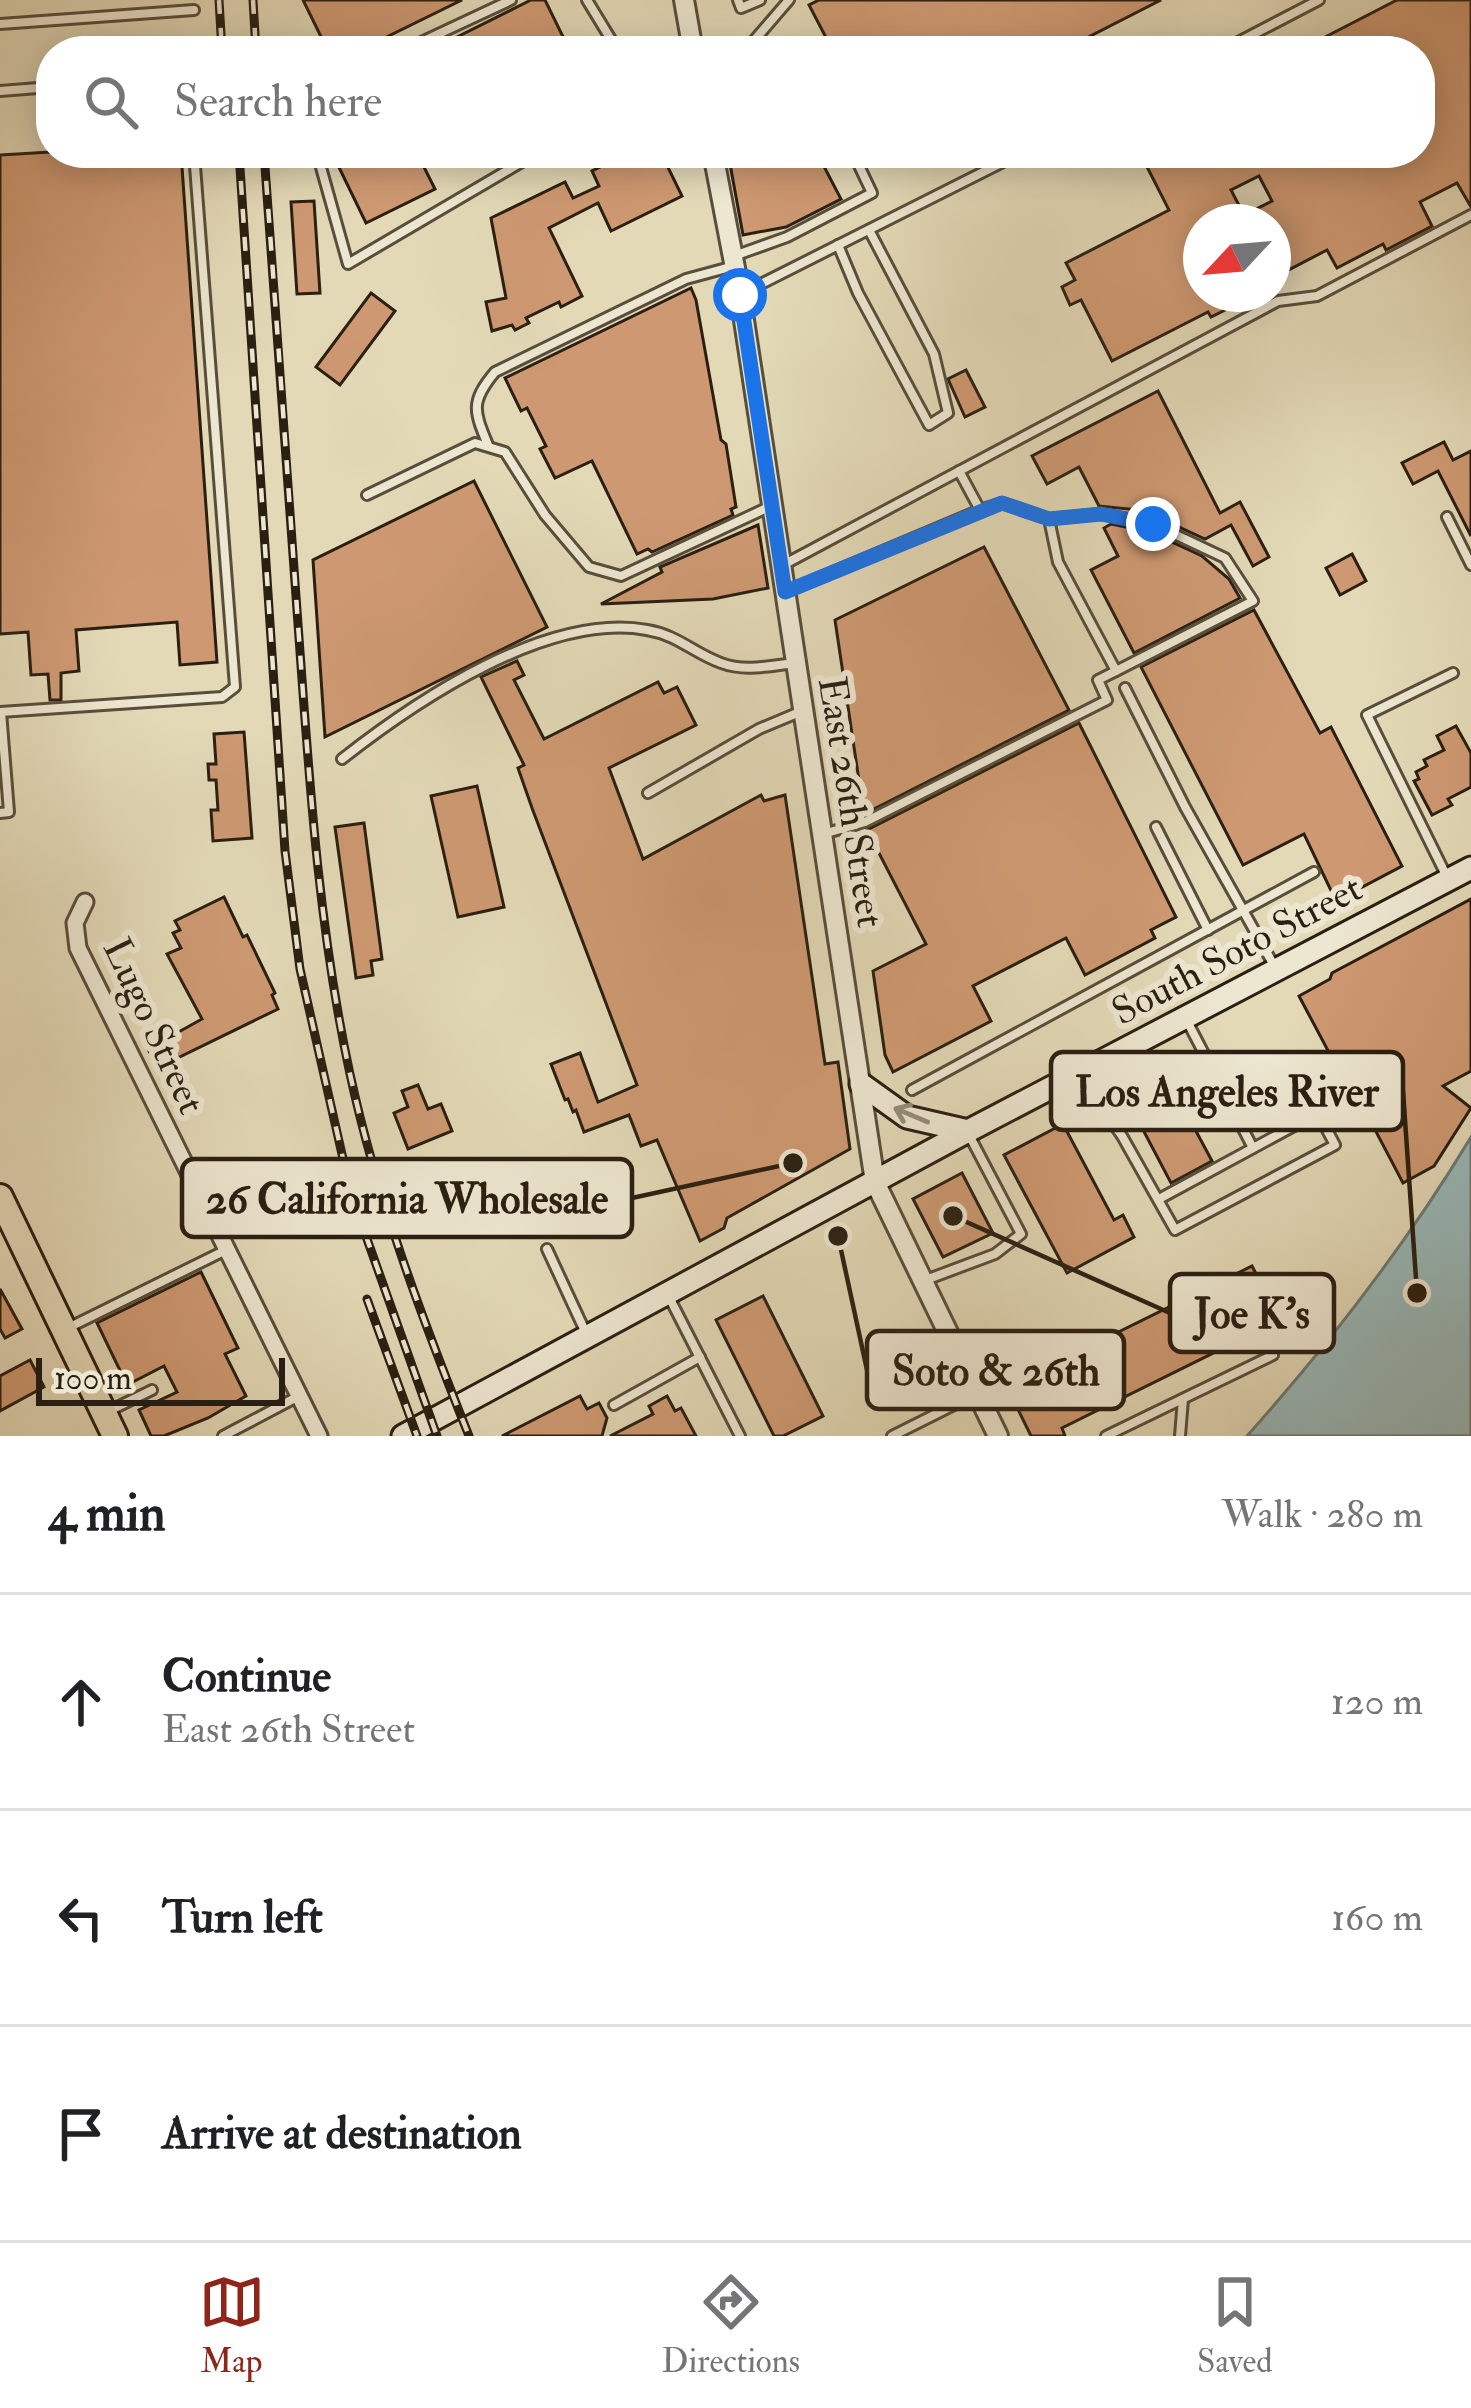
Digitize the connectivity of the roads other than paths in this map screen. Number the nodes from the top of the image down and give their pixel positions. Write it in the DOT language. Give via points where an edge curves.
graph roads {
  1 [pos="511,0"];
  2 [pos="586,0"];
  3 [pos="684,0"];
  4 [pos="738,0"];
  5 [pos="760,0"];
  6 [pos="789,0"];
  7 [pos="1319,0"];
  8 [pos="194,10"];
  9 [pos="0,24"];
  10 [pos="434,36"];
  11 [pos="609,36"];
  12 [pos="690,36"];
  13 [pos="759,36"];
  14 [pos="1250,36"];
  15 [pos="36,88"];
  16 [pos="0,91"];
  17 [pos="195,168"];
  18 [pos="321,168"];
  19 [pos="511,168"];
  20 [pos="716,168"];
  21 [pos="860,168"];
  22 [pos="992,168"];
  23 [pos="1471,215"];
  24 [pos="869,230"];
  25 [pos="838,245"];
  26 [pos="733,262"];
  27 [pos="740,295"];
  28 [pos="489,447"];
  29 [pos="959,471"];
  30 [pos="367,495"];
  31 [pos="772,506"];
  32 [pos="980,510"];
  33 [pos="1447,517"];
  34 [pos="1049,519"];
  35 [pos="1471,565"];
  36 [pos="782,566"];
  37 [pos="785,592"];
  38 [pos="796,663"];
  39 [pos="1116,671"];
  40 [pos="1453,673"];
  41 [pos="1125,688"];
  42 [pos="803,711"];
  43 [pos="0,712"];
  44 [pos="342,759"];
  45 [pos="648,793"];
  46 [pos="0,813"];
  47 [pos="1156,827"];
  48 [pos="823,834"];
  49 [pos="1471,868"];
  50 [pos="1313,872"];
  51 [pos="1448,880"];
  52 [pos="85,902"];
  53 [pos="1244,910"];
  54 [pos="1208,930"];
  55 [pos="1277,970"];
  56 [pos="1186,1018"];
  57 [pos="1271,1069"];
  58 [pos="1078,1074"];
  59 [pos="861,1084"];
  60 [pos="912,1090"];
  61 [pos="1225,1094"];
  62 [pos="968,1131"];
  63 [pos="1253,1148"];
  64 [pos="874,1183"];
  65 [pos="0,1197"];
  66 [pos="1159,1199"];
  67 [pos="547,1249"];
  68 [pos="226,1250"];
  69 [pos="923,1282"];
  70 [pos="668,1295"];
  71 [pos="63,1330"];
  72 [pos="589,1338"];
  73 [pos="1274,1355"];
  74 [pos="700,1358"];
  75 [pos="152,1390"];
  76 [pos="977,1393"];
  77 [pos="299,1396"];
  78 [pos="1183,1399"];
  79 [pos="614,1405"];
  80 [pos="917,1423"];
  81 [pos="109,1425"];
  82 [pos="223,1436"];
  83 [pos="319,1436"];
  84 [pos="403,1436"];
  85 [pos="740,1436"];
  86 [pos="892,1436"];
  87 [pos="923,1436"];
  88 [pos="998,1436"];
  89 [pos="1106,1436"];
  90 [pos="1180,1436"];
  1 -- 10 [label="lane"];
  2 -- 11 [label="lane"];
  3 -- 12 [label="street"];
  4 -- 5 [label="lane" via="741,8"];
  6 -- 13 [label="lane"];
  7 -- 14 [label="lane"];
  8 -- 9 [label="lane"];
  15 -- 16 [label="lane"];
  17 -- 43 [label="lane" via="235,687 222,698"];
  18 -- 19 [label="lane" via="348,264"];
  20 -- 26 [label="street, East 26th Street"];
  21 -- 26 [label="lane" via="872,193"];
  22 -- 24 [label="lane"];
  23 -- 29 [label="lane" via="1317,296 1278,301"];
  24 -- 25 [label="lane"];
  24 -- 25 [label="lane" via="934,354 948,413 938,421 928,425"];
  25 -- 27 [label="lane"];
  26 -- 27 [label="street, East 26th Street"];
  26 -- 28 [label="lane" via="495,372 478,392 476,414"];
  27 -- 31 [label="street, East 26th Street"];
  28 -- 30 [label="lane" via="476,443"];
  28 -- 31 [label="lane" via="505,452 589,567 621,576"];
  29 -- 32 [label="lane"];
  29 -- 36 [label="lane"];
  31 -- 36 [label="street, East 26th Street"];
  32 -- 34 [label="lane" via="1002,503"];
  32 -- 37 [label="lane"];
  33 -- 35 [label="lane"];
  34 -- 39 [label="lane" via="1058,562"];
  34 -- 39 [label="lane" via="1101,514 1153,524 1225,558 1253,601"];
  36 -- 37 [label="street, East 26th Street"];
  37 -- 38 [label="street, East 26th Street"];
  38 -- 42 [label="street, East 26th Street"];
  38 -- 44 [label="lane" via="719,663 674,635 642,628 559,634 405,710"];
  39 -- 48 [label="lane" via="1098,680 1107,700 865,822"];
  40 -- 51 [label="lane" via="1367,715"];
  41 -- 53 [label="lane"];
  42 -- 45 [label="lane"];
  42 -- 48 [label="street, East 26th Street"];
  43 -- 46 [label="lane" via="9,812"];
  47 -- 54 [label="lane"];
  48 -- 59 [label="street, East 26th Street"];
  49 -- 51 [label="main road, South Soto Street"];
  50 -- 53 [label="lane"];
  51 -- 55 [label="main road, South Soto Street"];
  52 -- 68 [label="street, Lugo Street" via="75,923 78,948"];
  53 -- 54 [label="lane"];
  53 -- 55 [label="lane"];
  54 -- 60 [label="lane"];
  55 -- 56 [label="main road, South Soto Street"];
  56 -- 58 [label="main road, South Soto Street"];
  56 -- 61 [label="lane"];
  57 -- 61 [label="lane"];
  58 -- 62 [label="main road, South Soto Street"];
  58 -- 66 [label="lane"];
  62 -- 59 [label="main road, one-way" via="907,1118"];
  59 -- 64 [label="street, East 26th Street"];
  61 -- 63 [label="lane"];
  62 -- 64 [label="main road, South Soto Street"];
  62 -- 69 [label="lane" via="1021,1234 995,1254"];
  63 -- 66 [label="lane"];
  63 -- 66 [label="lane" via="1318,1113 1335,1145 1175,1230"];
  64 -- 69 [label="street, East 26th Street"];
  64 -- 70 [label="main road, South Soto Street"];
  65 -- 71 [label="main road"];
  67 -- 72 [label="lane"];
  68 -- 71 [label="lane"];
  68 -- 77 [label="street, Lugo Street"];
  69 -- 76 [label="street, East 26th Street"];
  70 -- 72 [label="main road, South Soto Street"];
  70 -- 74 [label="lane"];
  71 -- 81 [label="main road"];
  72 -- 84 [label="main road, South Soto Street"];
  73 -- 78 [label="lane"];
  74 -- 79 [label="lane"];
  74 -- 85 [label="lane"];
  75 -- 81 [label="lane"];
  76 -- 80 [label="lane"];
  76 -- 88 [label="street, East 26th Street"];
  77 -- 82 [label="lane"];
  77 -- 83 [label="street, Lugo Street"];
  78 -- 89 [label="lane"];
  78 -- 90 [label="lane"];
  80 -- 86 [label="lane"];
  80 -- 87 [label="lane"];
}
